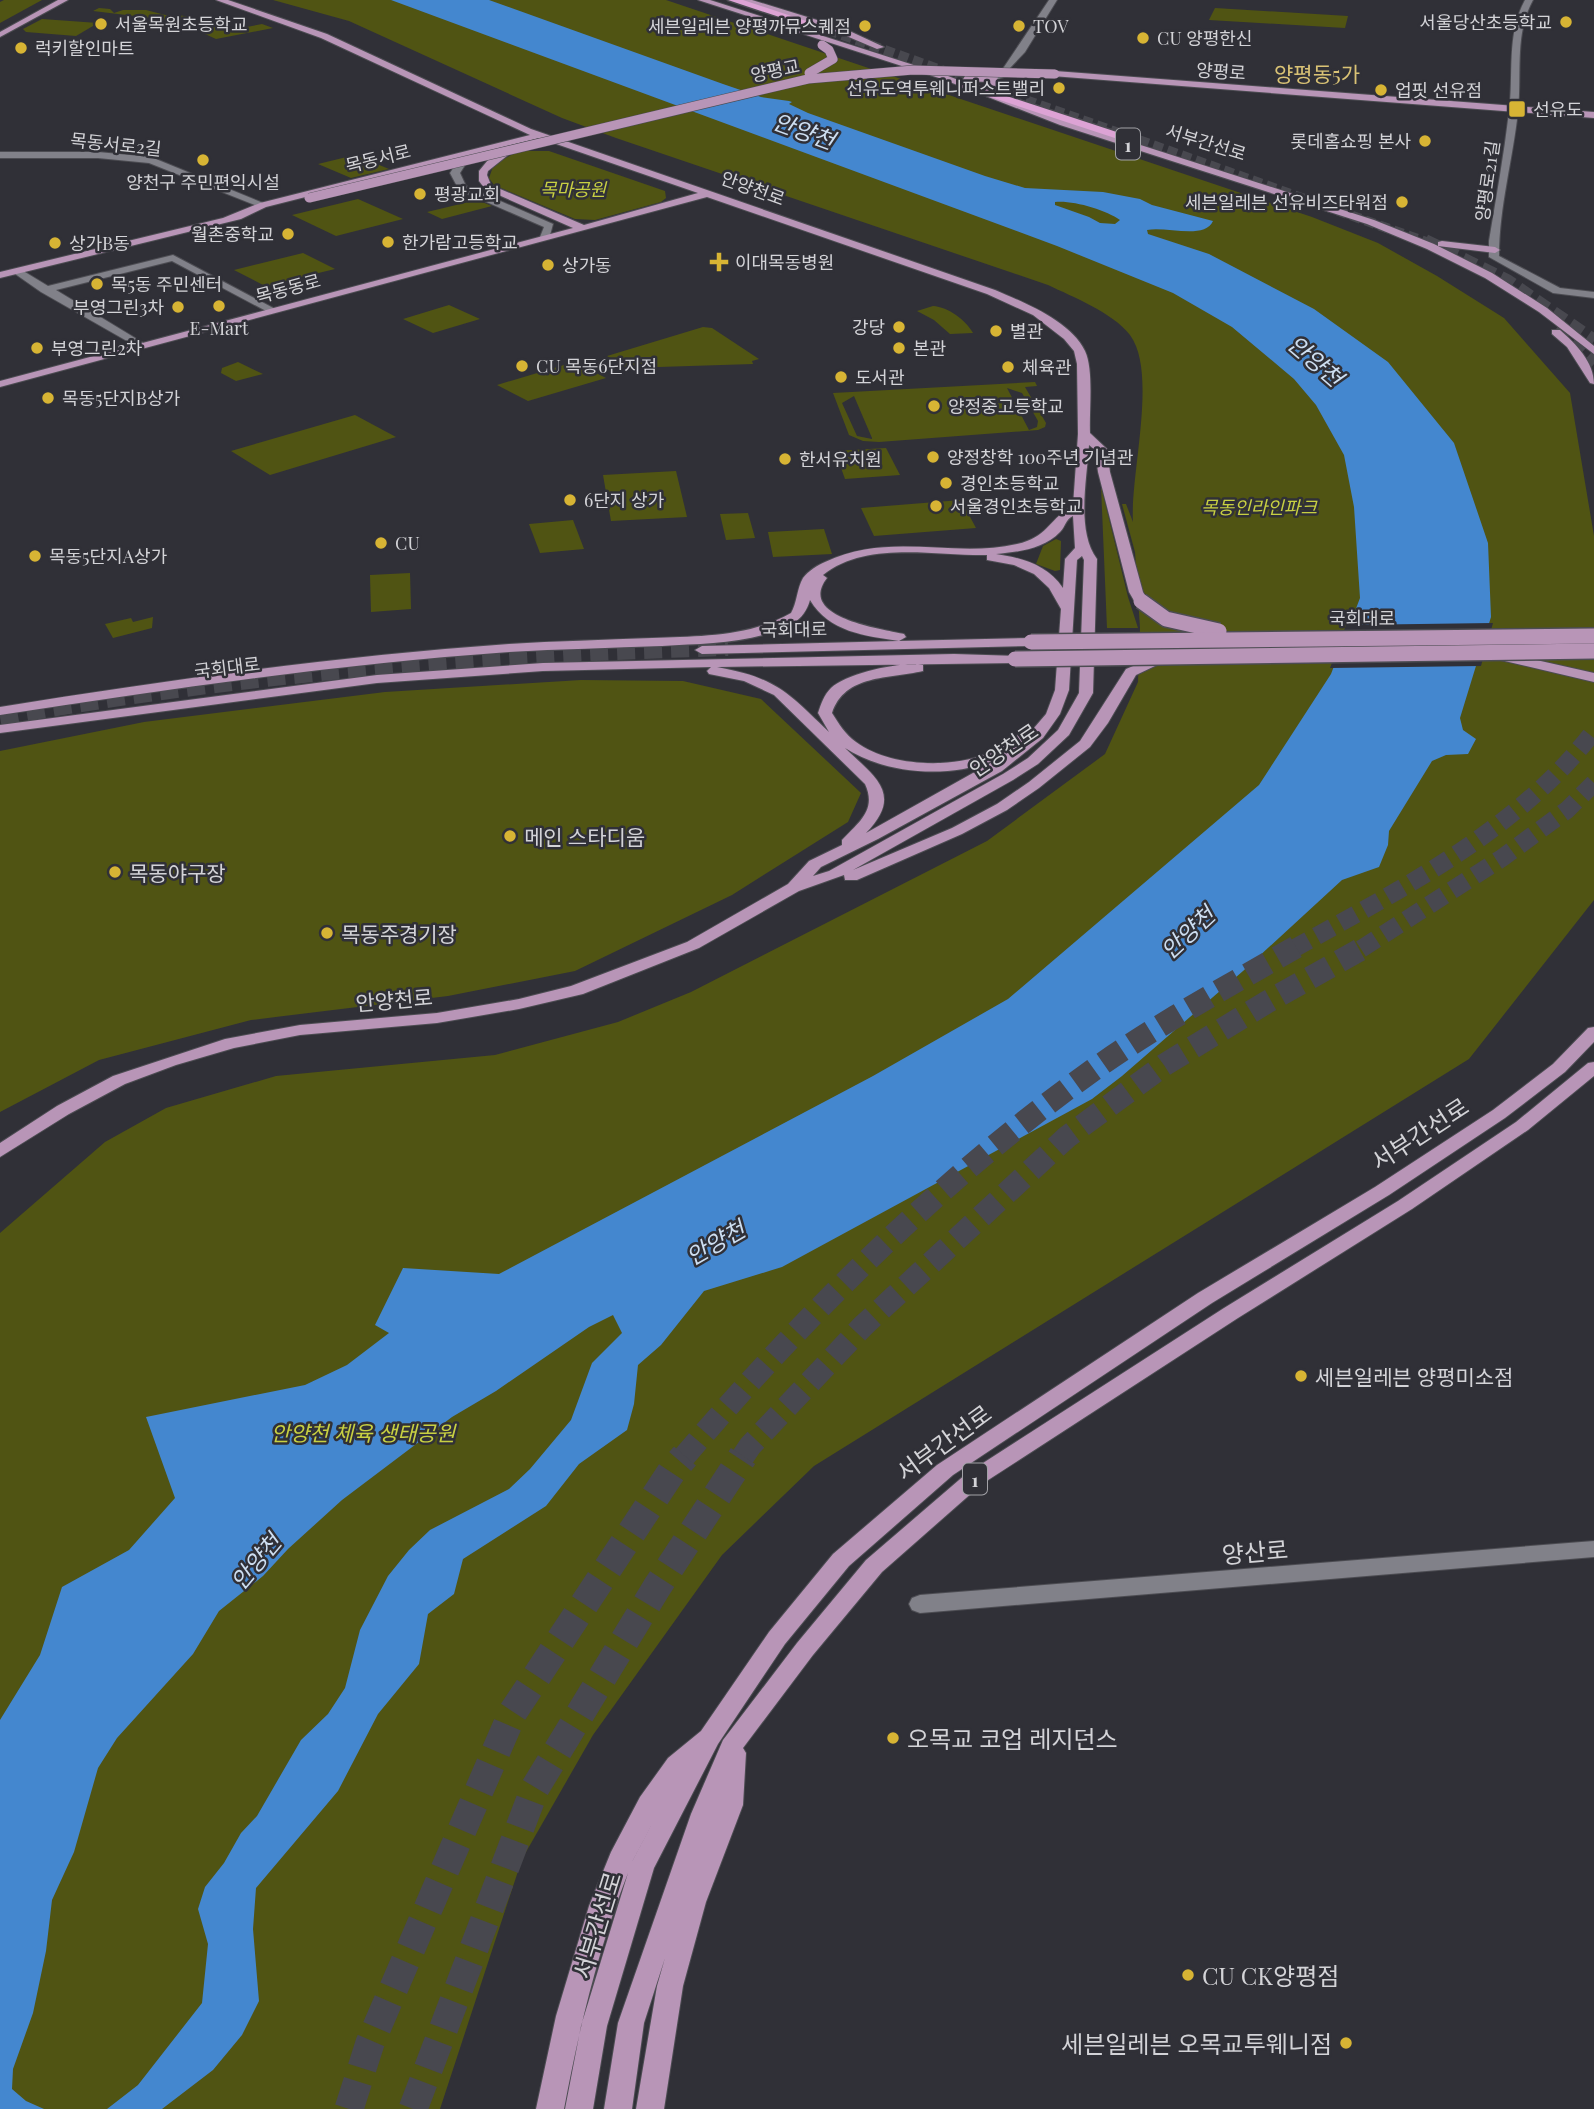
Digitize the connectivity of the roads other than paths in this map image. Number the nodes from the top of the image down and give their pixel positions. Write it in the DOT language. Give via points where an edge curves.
graph roads {
  1 [pos="220,0"];
  2 [pos="719,0"];
  3 [pos="733,0"];
  4 [pos="744,0"];
  5 [pos="1053,0"];
  6 [pos="1530,0"];
  7 [pos="60,1"];
  8 [pos="698,1"];
  9 [pos="828,30"];
  10 [pos="0,35"];
  11 [pos="919,63"];
  12 [pos="1055,74"];
  13 [pos="965,82"];
  14 [pos="995,84"];
  15 [pos="773,86"];
  16 [pos="1514,109"];
  17 [pos="1594,115"];
  18 [pos="539,135"];
  19 [pos="1131,140"];
  20 [pos="508,151"];
  21 [pos="0,155"];
  22 [pos="1203,159"];
  23 [pos="440,160"];
  24 [pos="1230,165"];
  25 [pos="1299,191"];
  26 [pos="706,194"];
  27 [pos="1336,204"];
  28 [pos="262,205"];
  29 [pos="227,219"];
  30 [pos="582,228"];
  31 [pos="545,237"];
  32 [pos="1442,244"];
  33 [pos="1495,253"];
  34 [pos="16,271"];
  35 [pos="0,275"];
  36 [pos="1501,282"];
  37 [pos="45,289"];
  38 [pos="1594,295"];
  39 [pos="272,310"];
  40 [pos="1575,321"];
  41 [pos="141,346"];
  42 [pos="1594,351"];
  43 [pos="1594,380"];
  44 [pos="0,384"];
  45 [pos="1084,434"];
  46 [pos="1079,508"];
  47 [pos="1082,549"];
  48 [pos="1068,610"];
  49 [pos="1594,636"];
  50 [pos="906,638"];
  51 [pos="1285,638"];
  52 [pos="702,640"];
  53 [pos="1031,642"];
  54 [pos="1594,650"];
  55 [pos="1463,652"];
  56 [pos="1168,657"];
  57 [pos="1015,659"];
  58 [pos="662,663"];
  59 [pos="1594,678"];
  60 [pos="0,711"];
  61 [pos="82,719"];
  62 [pos="0,720"];
  63 [pos="1044,725"];
  64 [pos="0,729"];
  65 [pos="0,740"];
  66 [pos="843,848"];
  67 [pos="793,888"];
  68 [pos="1594,1032"];
  69 [pos="1594,1067"];
  70 [pos="0,1151"];
  71 [pos="1594,1549"];
  72 [pos="920,1604"];
  73 [pos="709,1738"];
  74 [pos="735,1740"];
  75 [pos="550,2109"];
  76 [pos="579,2109"];
  77 [pos="618,2109"];
  78 [pos="650,2109"];
  1 -- 18 [label="main road, 안양천로" via="324,36"];
  2 -- 11 [label="main road, 서부간선로 / 1"];
  3 -- 9 [label="highway"];
  4 -- 11 [label="main road" via="840,30"];
  5 -- 14 [label="street"];
  6 -- 16 [label="street, 양평로21길" via="1516,42"];
  7 -- 10 [label="main road"];
  8 -- 13 [label="main road, 서부간선로 / 1"];
  8 -- 15 [label="main road, bridge" via="822,45 832,54 828,63"];
  11 -- 13 [label="main road, 서부간선로 / 1"];
  12 -- 15 [label="main road, 양평교, bridge" via="882,70"];
  12 -- 16 [label="main road, 양평로"];
  13 -- 14 [label="main road, 서부간선로 / 1"];
  13 -- 19 [label="highway"];
  13 -- 36 [label="main road, 서부간선로 / 1" via="1012,105 1384,228"];
  14 -- 22 [label="main road, 서부간선로 / 1"];
  15 -- 20 [label="main road, 양평교, bridge"];
  16 -- 17 [label="main road, 양평로"];
  16 -- 33 [label="street, 양평로21길"];
  18 -- 23 [label="main road, 목동서로"];
  18 -- 26 [label="main road, 안양천로"];
  20 -- 29 [label="main road, 목동서로, bridge"];
  20 -- 30 [label="main road, bridge" via="489,163 481,176 488,187"];
  21 -- 28 [label="street, 목동서로2길" via="151,160"];
  22 -- 24 [label="main road, 서부간선로 / 1"];
  22 -- 24 [label="main road"];
  23 -- 28 [label="main road, 목동서로"];
  23 -- 31 [label="street" via="462,163 455,173 462,188 548,226"];
  24 -- 25 [label="main road, 서부간선로 / 1"];
  25 -- 27 [label="main road, 서부간선로 / 1"];
  25 -- 27 [label="main road" via="1325,195"];
  26 -- 30 [label="main road, 목동동로"];
  26 -- 45 [label="main road, 안양천로" via="990,292 1037,313 1079,351"];
  27 -- 32 [label="main road, 서부간선로 / 1"];
  28 -- 29 [label="main road, 목동서로"];
  29 -- 34 [label="main road, 목동서로"];
  30 -- 31 [label="main road, 목동동로"];
  31 -- 39 [label="main road, 목동동로"];
  32 -- 33 [label="main road"];
  32 -- 40 [label="main road, 서부간선로 / 1" via="1512,280"];
  33 -- 38 [label="street" via="1557,290"];
  34 -- 35 [label="main road, 목동서로"];
  34 -- 37 [label="street"];
  36 -- 42 [label="main road, 서부간선로 / 1" via="1545,309"];
  36 -- 43 [label="main road" via="1571,345"];
  37 -- 39 [label="street" via="173,258"];
  37 -- 41 [label="street"];
  39 -- 41 [label="main road, 목동동로"];
  41 -- 44 [label="main road, 목동동로"];
  45 -- 46 [label="main road, 안양천로"];
  45 -- 51 [label="main road, bridge" via="1101,449 1141,601 1155,614 1186,625"];
  46 -- 47 [label="main road, 안양천로"];
  46 -- 52 [label="main road" via="1061,517 1045,538 1019,548 880,550 844,558 809,579 799,612 788,622 751,634"];
  47 -- 48 [label="main road, 안양천로" via="1071,559"];
  47 -- 67 [label="main road, 안양천로" via="1091,559 1086,693 1059,737 1033,761 927,823 835,874"];
  48 -- 50 [label="main road" via="1046,575 990,556 875,554 833,568 815,584 817,603 838,622"];
  48 -- 63 [label="main road, 안양천로" via="1063,687"];
  49 -- 51 [label="main road, 국회대로, bridge"];
  50 -- 52 [label="main road"];
  50 -- 53 [label="main road"];
  51 -- 53 [label="main road, 국회대로, bridge"];
  52 -- 60 [label="main road" via="395,658 165,685"];
  53 -- 62 [label="main road, 국회대로" via="567,654 445,663 224,686"];
  54 -- 55 [label="main road, 국회대로, bridge"];
  55 -- 56 [label="main road, 국회대로, bridge"];
  55 -- 59 [label="main road, bridge" via="1536,662"];
  56 -- 57 [label="main road, 국회대로, bridge"];
  56 -- 67 [label="main road" via="1131,672 1085,744 1002,807 844,880"];
  57 -- 58 [label="main road, 국회대로"];
  57 -- 63 [label="main road" via="870,675 831,696 825,713 831,729 853,748 882,760 914,765 951,766 987,759"];
  58 -- 61 [label="main road, 국회대로" via="377,679"];
  58 -- 66 [label="main road" via="748,677 769,686 872,782 879,801 876,811"];
  61 -- 64 [label="main road, 국회대로"];
  61 -- 65 [label="main road"];
  63 -- 66 [label="main road, 안양천로" via="1017,755 997,768"];
  66 -- 67 [label="main road, 안양천로" via="815,864"];
  67 -- 70 [label="main road, 안양천로" via="693,945 577,990 436,1018 300,1030 170,1061 119,1080"];
  68 -- 73 [label="main road, 서부간선로 / 1" via="1559,1068 1499,1114 1205,1298 945,1471 841,1560 776,1638"];
  69 -- 74 [label="main road, 1" via="1522,1126 1415,1198 974,1479 874,1566"];
  71 -- 72 [label="street, 양산로"];
  73 -- 75 [label="main road" via="691,1748 672,1771 623,1850 587,1955"];
  73 -- 76 [label="main road, 서부간선로 / 1" via="642,1867 594,2026"];
  74 -- 77 [label="main road, 1" via="703,1814 650,1963 631,2023"];
  74 -- 78 [label="main road" via="731,1805 693,1902 670,1986"];
}
